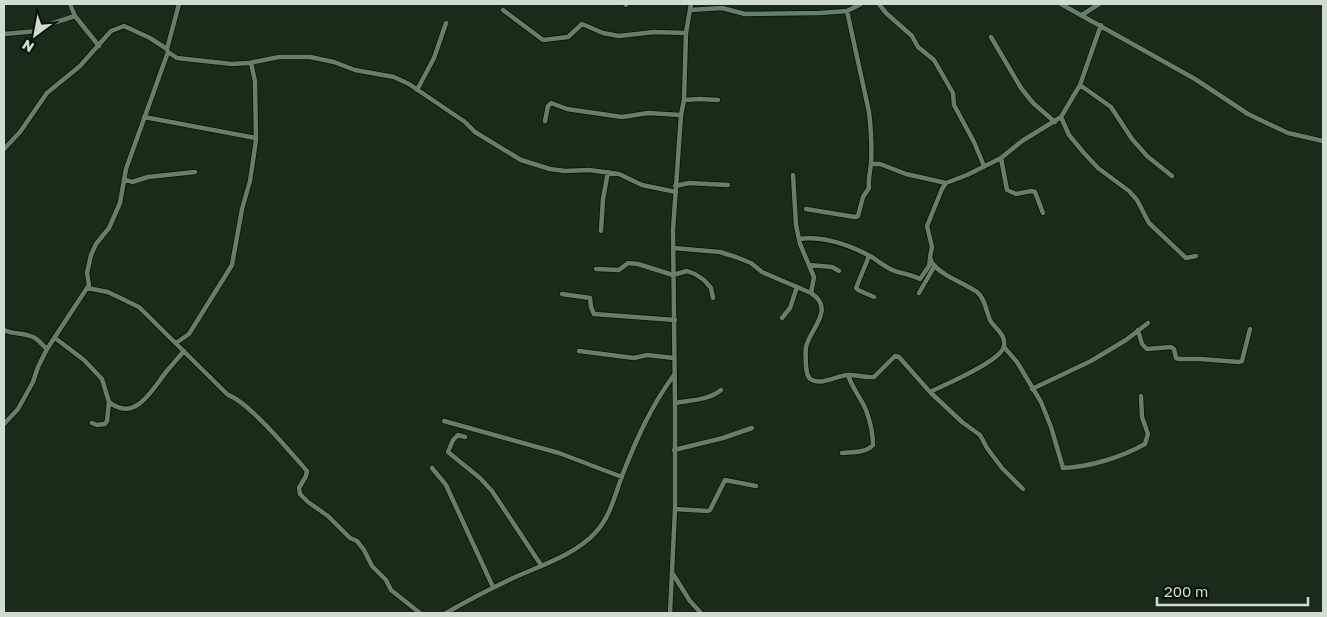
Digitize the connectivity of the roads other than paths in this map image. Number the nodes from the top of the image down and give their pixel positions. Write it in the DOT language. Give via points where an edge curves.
graph roads {
  1 [pos="70,4"];
  2 [pos="179,4"];
  3 [pos="691,4"];
  4 [pos="861,4"];
  5 [pos="878,4"];
  6 [pos="1061,4"];
  7 [pos="1099,4"];
  8 [pos="503,10"];
  9 [pos="690,10"];
  10 [pos="847,11"];
  11 [pos="1082,15"];
  12 [pos="75,16"];
  13 [pos="446,23"];
  14 [pos="1101,25"];
  15 [pos="686,33"];
  16 [pos="4,34"];
  17 [pos="991,37"];
  18 [pos="99,46"];
  19 [pos="167,50"];
  20 [pos="251,63"];
  21 [pos="1080,85"];
  22 [pos="417,90"];
  23 [pos="684,100"];
  24 [pos="718,100"];
  25 [pos="680,115"];
  26 [pos="144,117"];
  27 [pos="1061,117"];
  28 [pos="545,121"];
  29 [pos="1055,122"];
  30 [pos="256,138"];
  31 [pos="1323,141"];
  32 [pos="4,149"];
  33 [pos="1001,158"];
  34 [pos="871,164"];
  35 [pos="984,166"];
  36 [pos="195,172"];
  37 [pos="608,172"];
  38 [pos="793,175"];
  39 [pos="1172,176"];
  40 [pos="124,179"];
  41 [pos="946,183"];
  42 [pos="728,185"];
  43 [pos="676,189"];
  44 [pos="806,209"];
  45 [pos="1043,213"];
  46 [pos="601,231"];
  47 [pos="799,239"];
  48 [pos="673,248"];
  49 [pos="869,256"];
  50 [pos="1196,256"];
  51 [pos="930,257"];
  52 [pos="809,265"];
  53 [pos="934,267"];
  54 [pos="596,269"];
  55 [pos="839,271"];
  56 [pos="673,275"];
  57 [pos="87,288"];
  58 [pos="797,288"];
  59 [pos="812,293"];
  60 [pos="919,293"];
  61 [pos="562,294"];
  62 [pos="874,297"];
  63 [pos="713,298"];
  64 [pos="782,318"];
  65 [pos="675,320"];
  66 [pos="1148,324"];
  67 [pos="1250,329"];
  68 [pos="4,330"];
  69 [pos="1138,330"];
  70 [pos="55,338"];
  71 [pos="176,343"];
  72 [pos="1004,347"];
  73 [pos="47,350"];
  74 [pos="579,351"];
  75 [pos="184,352"];
  76 [pos="674,358"];
  77 [pos="674,375"];
  78 [pos="848,375"];
  79 [pos="1032,389"];
  80 [pos="721,390"];
  81 [pos="930,392"];
  82 [pos="1142,396"];
  83 [pos="109,402"];
  84 [pos="676,402"];
  85 [pos="444,421"];
  86 [pos="4,424"];
  87 [pos="92,424"];
  88 [pos="752,428"];
  89 [pos="465,437"];
  90 [pos="674,450"];
  91 [pos="842,453"];
  92 [pos="432,468"];
  93 [pos="622,476"];
  94 [pos="756,486"];
  95 [pos="1023,489"];
  96 [pos="675,509"];
  97 [pos="541,566"];
  98 [pos="672,573"];
  99 [pos="493,587"];
  100 [pos="420,613"];
  101 [pos="446,613"];
  102 [pos="670,613"];
  103 [pos="701,613"];
  1 -- 12 [label="street"];
  2 -- 19 [label="street"];
  3 -- 9 [label="street"];
  4 -- 10 [label="street"];
  5 -- 35 [label="street" via="934,60 953,93 954,105"];
  6 -- 11 [label="street"];
  7 -- 11 [label="street"];
  8 -- 15 [label="street" via="543,40 568,37 582,24 619,36"];
  9 -- 10 [label="street" via="722,8 745,14"];
  9 -- 15 [label="street"];
  10 -- 34 [label="street" via="869,112"];
  11 -- 14 [label="street"];
  12 -- 16 [label="street" via="41,27 38,31"];
  12 -- 18 [label="street"];
  13 -- 22 [label="street" via="434,58"];
  14 -- 21 [label="street"];
  14 -- 31 [label="street" via="1248,114 1288,133"];
  15 -- 23 [label="street"];
  17 -- 29 [label="street" via="1020,88"];
  18 -- 19 [label="street" via="110,31 124,26"];
  18 -- 32 [label="street" via="73,73 47,93"];
  19 -- 20 [label="street" via="177,58"];
  19 -- 26 [label="street"];
  20 -- 22 [label="street" via="279,57 310,57 394,77"];
  20 -- 30 [label="street" via="255,81"];
  21 -- 27 [label="street"];
  21 -- 39 [label="street" via="1111,107 1147,156"];
  22 -- 37 [label="street" via="521,160 550,170"];
  23 -- 24 [label="street"];
  23 -- 25 [label="street"];
  25 -- 28 [label="street" via="648,113 622,117 567,109 551,103"];
  25 -- 43 [label="street"];
  26 -- 30 [label="street"];
  26 -- 40 [label="street"];
  27 -- 29 [label="street"];
  27 -- 50 [label="street" via="1069,135 1098,168 1137,200 1149,223 1186,258"];
  29 -- 33 [label="street"];
  30 -- 71 [label="street" via="232,265 189,334"];
  33 -- 35 [label="street"];
  33 -- 45 [label="street" via="1007,190 1016,194 1035,192"];
  34 -- 41 [label="street"];
  34 -- 44 [label="street" via="870,188 863,197 858,216"];
  35 -- 41 [label="street"];
  36 -- 40 [label="street" via="132,182"];
  37 -- 43 [label="street" via="642,185"];
  37 -- 46 [label="street" via="602,199"];
  38 -- 47 [label="street"];
  40 -- 57 [label="street" via="120,203 112,222 93,249"];
  41 -- 51 [label="street" via="927,226 932,247"];
  42 -- 43 [label="street" via="689,182"];
  43 -- 48 [label="street"];
  47 -- 49 [label="street" via="823,240"];
  47 -- 52 [label="street"];
  48 -- 56 [label="street"];
  48 -- 58 [label="street" via="720,252 736,257"];
  49 -- 51 [label="street" via="920,280 929,266"];
  49 -- 62 [label="street" via="856,288"];
  51 -- 53 [label="street"];
  52 -- 55 [label="street" via="832,267"];
  52 -- 59 [label="street" via="814,277"];
  53 -- 60 [label="street"];
  53 -- 72 [label="street" via="979,293 990,320 1000,331"];
  54 -- 56 [label="street" via="619,270 628,263"];
  56 -- 63 [label="street" via="686,272 699,276 711,288"];
  56 -- 65 [label="street"];
  57 -- 70 [label="street"];
  57 -- 71 [label="street" via="108,292 139,307"];
  58 -- 59 [label="street"];
  58 -- 64 [label="street" via="790,308"];
  59 -- 78 [label="street" via="819,298 822,315 806,346 808,376 817,381"];
  61 -- 65 [label="street" via="590,298 594,314"];
  65 -- 76 [label="street"];
  66 -- 69 [label="street"];
  67 -- 69 [label="street" via="1242,361 1238,362 1179,359 1171,347 1147,349"];
  68 -- 73 [label="street" via="36,338"];
  69 -- 79 [label="street" via="1091,361"];
  70 -- 73 [label="street"];
  70 -- 83 [label="street" via="96,371"];
  71 -- 75 [label="street"];
  72 -- 79 [label="street"];
  72 -- 81 [label="street" via="997,358"];
  73 -- 86 [label="street" via="18,409"];
  74 -- 76 [label="street" via="634,358 647,355"];
  75 -- 83 [label="street" via="149,397 135,407 115,407"];
  75 -- 100 [label="street" via="228,395 237,398 307,471 299,488 300,494 357,541 391,590"];
  76 -- 77 [label="street"];
  77 -- 84 [label="street"];
  77 -- 93 [label="street" via="644,422"];
  78 -- 81 [label="street" via="874,377 895,356"];
  78 -- 91 [label="street" via="866,409 873,444 862,451"];
  79 -- 82 [label="street" via="1051,427 1063,468 1110,458 1145,444 1148,434 1142,418"];
  80 -- 84 [label="street" via="704,398"];
  81 -- 95 [label="street" via="980,436 1002,468"];
  83 -- 87 [label="street" via="105,424"];
  84 -- 90 [label="street"];
  85 -- 93 [label="street" via="559,453"];
  88 -- 90 [label="street"];
  89 -- 97 [label="street" via="458,435 448,452 486,484"];
  90 -- 96 [label="street"];
  92 -- 99 [label="street" via="446,485"];
  93 -- 97 [label="street" via="598,530 584,544"];
  94 -- 96 [label="street" via="725,480 710,510"];
  96 -- 98 [label="street"];
  97 -- 99 [label="street"];
  98 -- 102 [label="street"];
  98 -- 103 [label="street"];
  99 -- 101 [label="street"];
}
